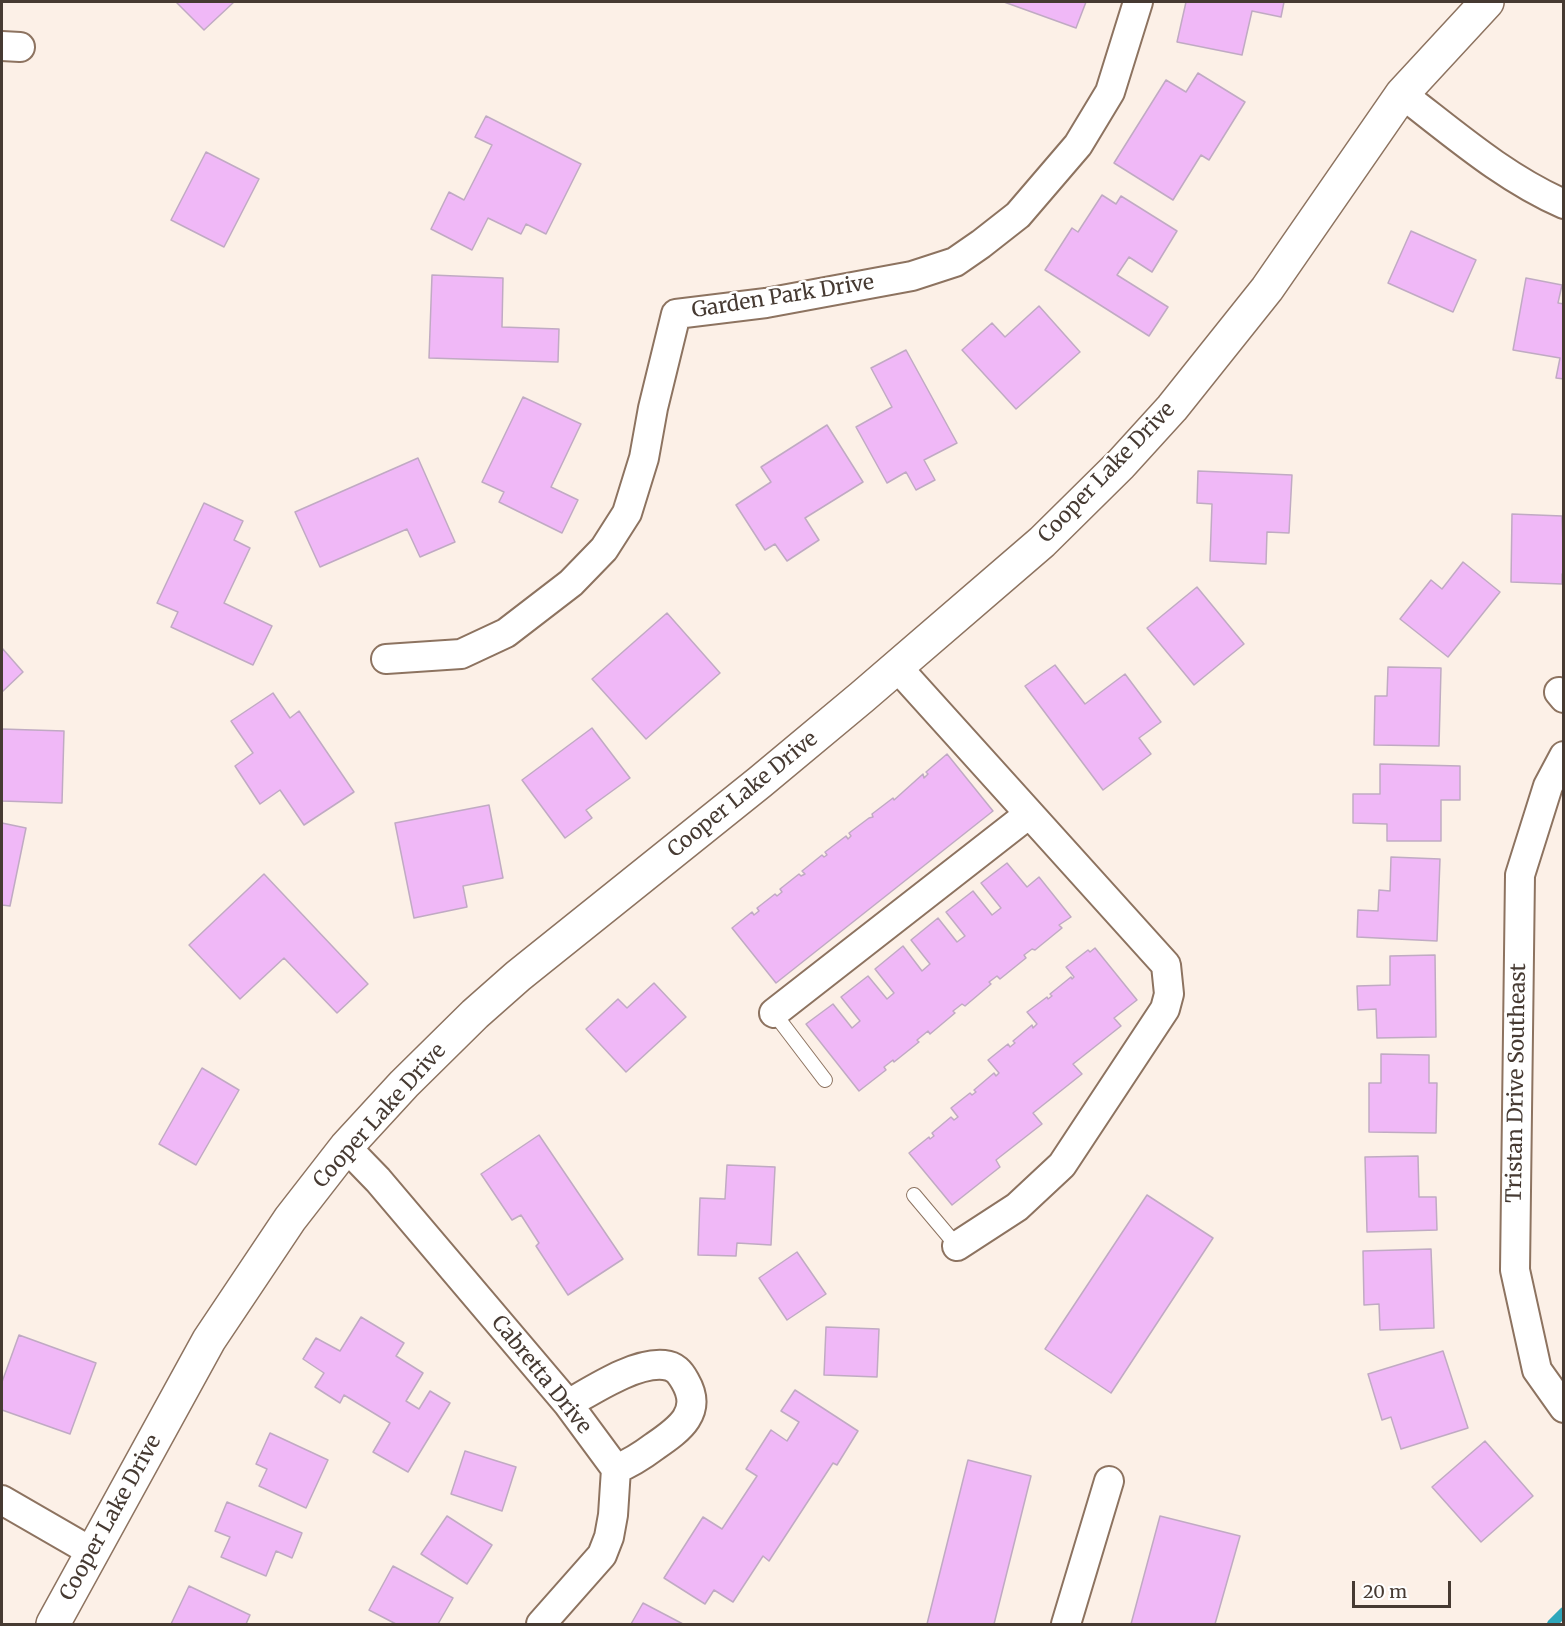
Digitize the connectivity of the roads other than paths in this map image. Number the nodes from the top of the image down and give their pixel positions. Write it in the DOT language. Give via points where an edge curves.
graph roads {
  1 [pos="1138,2"];
  2 [pos="1487,2"];
  3 [pos="1402,94"];
  4 [pos="1563,204"];
  5 [pos="386,659"];
  6 [pos="897,667"];
  7 [pos="1563,756"];
  8 [pos="1029,814"];
  9 [pos="774,1013"];
  10 [pos="825,1080"];
  11 [pos="346,1147"];
  12 [pos="915,1195"];
  13 [pos="957,1246"];
  14 [pos="568,1404"];
  15 [pos="1563,1408"];
  16 [pos="616,1469"];
  17 [pos="1109,1481"];
  18 [pos="2,1500"];
  19 [pos="92,1552"];
  20 [pos="53,1624"];
  21 [pos="541,1624"];
  22 [pos="1066,1624"];
  1 -- 5 [label="street, Garden Park Drive" via="1110,92 1078,145 1018,215 956,262 912,276 766,303 676,314 641,469 627,513 604,549 571,583 506,633 461,654"];
  2 -- 3 [label="street, Cooper Lake Drive"];
  3 -- 4 [label="street" via="1501,169"];
  3 -- 6 [label="street, Cooper Lake Drive" via="1267,289 1172,408 1042,542"];
  6 -- 8 [label="street"];
  6 -- 11 [label="street, Cooper Lake Drive" via="518,976 412,1076"];
  7 -- 15 [label="street, Tristan Drive Southeast" via="1548,786 1520,875 1515,1270 1537,1370"];
  8 -- 9 [label="street"];
  8 -- 13 [label="street" via="1166,965 1169,994 1165,1009 1062,1165 1017,1207"];
  9 -- 10 [label="lane"];
  11 -- 14 [label="street, Cabretta Drive"];
  11 -- 19 [label="street, Cooper Lake Drive" via="290,1219 209,1340"];
  12 -- 13 [label="lane"];
  14 -- 16 [label="street, Cabretta Drive"];
  14 -- 16 [label="street" via="626,1372 662,1364 680,1372 691,1390 689,1416 676,1431"];
  16 -- 21 [label="street" via="614,1515 602,1555"];
  17 -- 22 [label="street"];
  18 -- 19 [label="street"];
  19 -- 20 [label="street, Cooper Lake Drive"];
}
